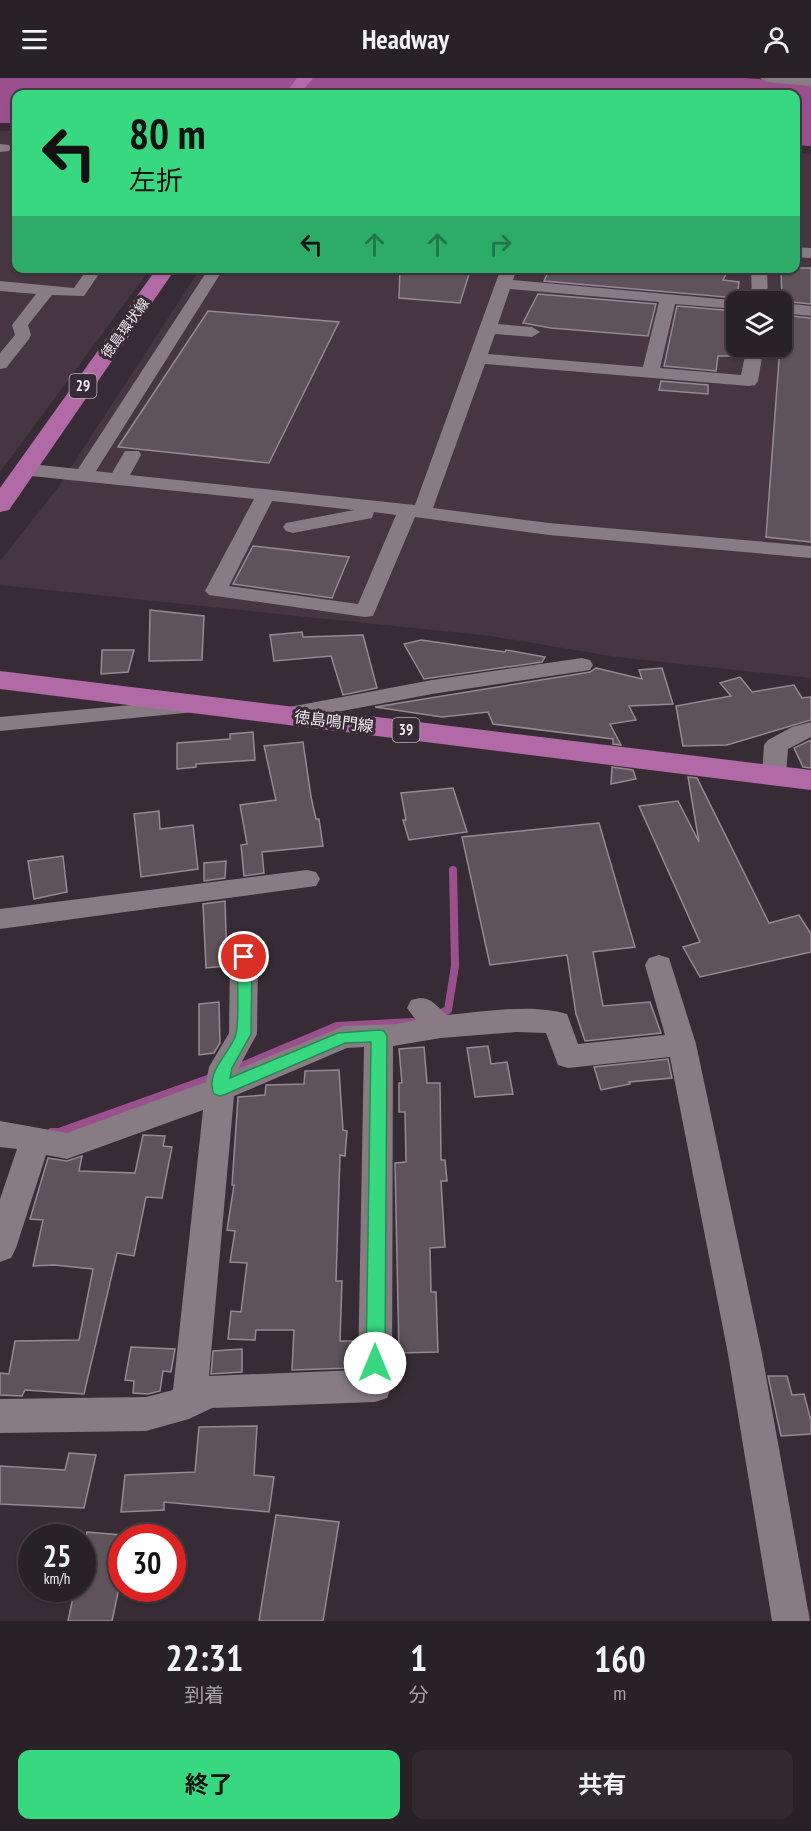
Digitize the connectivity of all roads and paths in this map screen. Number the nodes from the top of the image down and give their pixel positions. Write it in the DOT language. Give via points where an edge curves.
graph roads {
  1 [pos="765,78"];
  2 [pos="811,82"];
  3 [pos="92,273"];
  4 [pos="163,273"];
  5 [pos="214,273"];
  6 [pos="759,273"];
  7 [pos="506,276"];
  8 [pos="0,286"];
  9 [pos="48,290"];
  10 [pos="760,291"];
  11 [pos="668,297"];
  12 [pos="726,303"];
  13 [pos="792,309"];
  14 [pos="811,311"];
  15 [pos="488,328"];
  16 [pos="532,332"];
  17 [pos="754,357"];
  18 [pos="478,358"];
  19 [pos="0,364"];
  20 [pos="650,373"];
  21 [pos="132,455"];
  22 [pos="32,470"];
  23 [pos="83,476"];
  24 [pos="118,479"];
  25 [pos="266,495"];
  26 [pos="0,505"];
  27 [pos="408,511"];
  28 [pos="293,526"];
  29 [pos="811,552"];
  30 [pos="582,665"];
  31 [pos="0,680"];
  32 [pos="205,705"];
  33 [pos="284,715"];
  34 [pos="0,724"];
  35 [pos="811,729"];
  36 [pos="774,776"];
  37 [pos="811,780"];
  38 [pos="307,879"];
  39 [pos="0,919"];
  40 [pos="244,957"];
  41 [pos="659,965"];
  42 [pos="379,1036"];
  43 [pos="682,1044"];
  44 [pos="222,1078"];
  45 [pos="0,1134"];
  46 [pos="35,1140"];
  47 [pos="0,1248"];
  48 [pos="189,1402"];
  49 [pos="0,1416"];
  50 [pos="791,1621"];
  1 -- 2 [label="street"];
  3 -- 9 [label="street" via="78,293"];
  4 -- 26 [label="main road, 徳島環状線 / 29"];
  5 -- 23 [label="street"];
  6 -- 10 [label="street"];
  7 -- 11 [label="street"];
  7 -- 15 [label="street"];
  8 -- 9 [label="street"];
  9 -- 19 [label="street" via="20,325 23,335"];
  11 -- 12 [label="street"];
  11 -- 20 [label="street"];
  13 -- 14 [label="street"];
  15 -- 16 [label="street"];
  15 -- 18 [label="street"];
  17 -- 20 [label="street" via="749,381"];
  18 -- 20 [label="street"];
  18 -- 27 [label="street"];
  21 -- 24 [label="street"];
  22 -- 23 [label="street"];
  23 -- 24 [label="street"];
  24 -- 25 [label="street"];
  25 -- 27 [label="street"];
  25 -- 27 [label="street" via="216,591 365,611"];
  27 -- 28 [label="street"];
  27 -- 29 [label="street" via="549,530"];
  30 -- 33 [label="street" via="432,687"];
  31 -- 32 [label="main road, 徳島鳴門線 / 39"];
  32 -- 33 [label="main road, 徳島鳴門線 / 39"];
  32 -- 34 [label="street"];
  33 -- 36 [label="main road, 徳島鳴門線 / 39"];
  35 -- 36 [label="street" via="776,745"];
  36 -- 37 [label="main road, 徳島鳴門線 / 39"];
  38 -- 39 [label="street"];
  40 -- 44 [label="street" via="243,1034"];
  41 -- 43 [label="street"];
  42 -- 43 [label="street" via="431,1018 557,1022 568,1057"];
  42 -- 44 [label="street" via="344,1037"];
  42 -- 48 [label="street" via="375,1386 209,1392"];
  43 -- 50 [label="street" via="747,1366"];
  44 -- 46 [label="street" via="186,1104 112,1119 67,1146"];
  44 -- 48 [label="street"];
  45 -- 46 [label="street"];
  46 -- 47 [label="street"];
  48 -- 49 [label="street" via="146,1414"];
}
